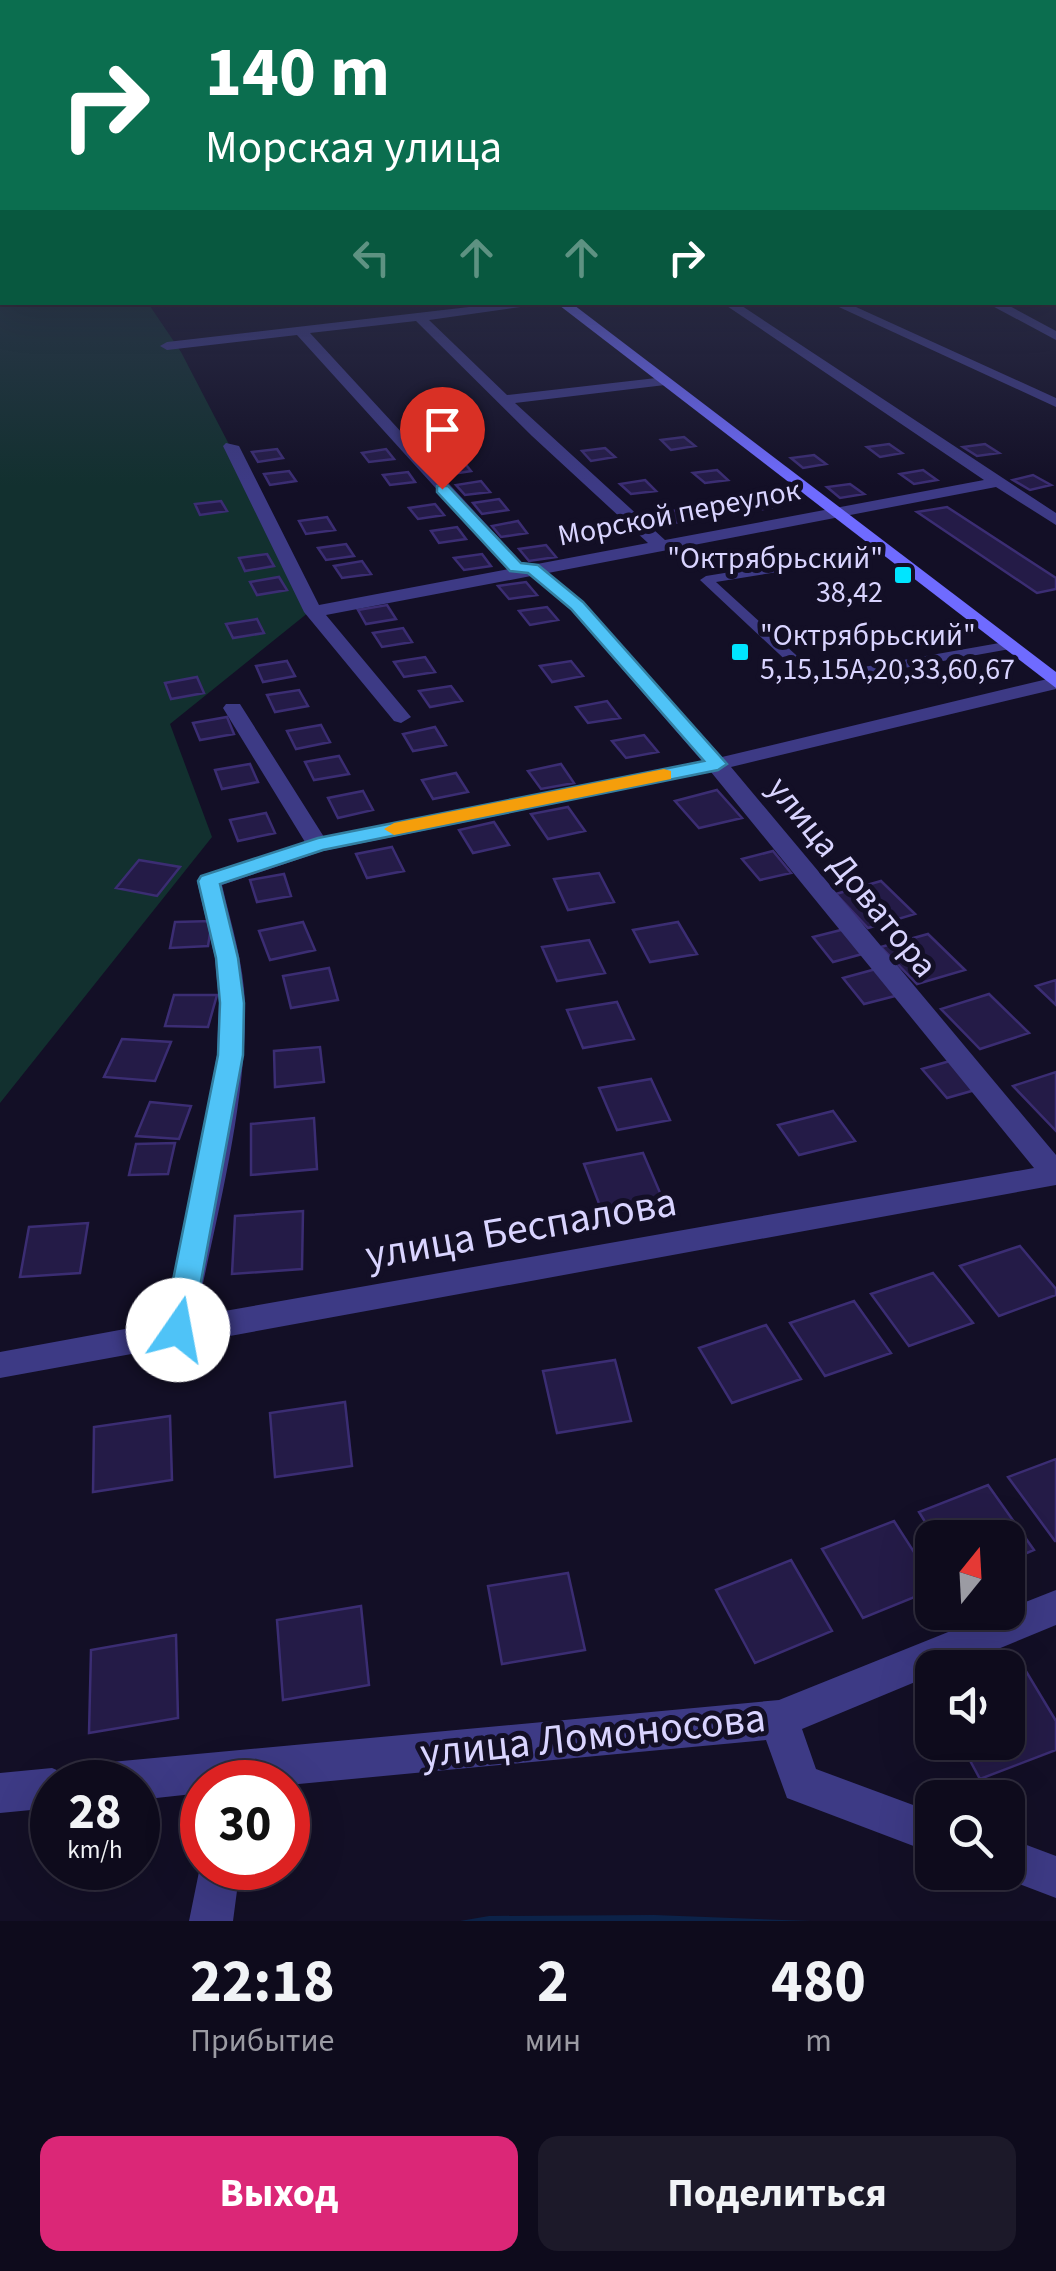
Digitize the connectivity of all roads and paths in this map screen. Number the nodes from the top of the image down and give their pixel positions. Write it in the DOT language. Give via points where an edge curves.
graph roads {
  1 [pos="511,307"];
  2 [pos="567,307"];
  3 [pos="734,307"];
  4 [pos="844,307"];
  5 [pos="1000,307"];
  6 [pos="420,318"];
  7 [pos="301,331"];
  8 [pos="1056,336"];
  9 [pos="167,346"];
  10 [pos="665,382"];
  11 [pos="504,400"];
  12 [pos="1056,403"];
  13 [pos="231,446"];
  14 [pos="997,482"];
  15 [pos="830,512"];
  16 [pos="1056,520"];
  17 [pos="659,544"];
  18 [pos="882,551"];
  19 [pos="532,568"];
  20 [pos="312,612"];
  21 [pos="1004,646"];
  22 [pos="1056,683"];
  23 [pos="233,708"];
  24 [pos="400,717"];
  25 [pos="718,764"];
  26 [pos="318,844"];
  27 [pos="1056,1174"];
  28 [pos="178,1330"];
  29 [pos="0,1365"];
  30 [pos="1056,1607"];
  31 [pos="780,1719"];
  32 [pos="310,1769"];
  33 [pos="30,1790"];
  34 [pos="0,1793"];
  35 [pos="915,1826"];
  36 [pos="1025,1865"];
  37 [pos="1056,1877"];
  38 [pos="215,1890"];
  39 [pos="211,1921"];
  1 -- 6 [label="street"];
  2 -- 10 [label="main road"];
  3 -- 14 [label="street"];
  4 -- 12 [label="street"];
  5 -- 8 [label="street"];
  6 -- 7 [label="street"];
  6 -- 11 [label="street"];
  7 -- 9 [label="street"];
  7 -- 19 [label="street, улица Доватора" via="516,567"];
  10 -- 11 [label="street"];
  10 -- 15 [label="main road"];
  11 -- 17 [label="street"];
  13 -- 20 [label="street"];
  14 -- 15 [label="street, Морской переулок"];
  14 -- 16 [label="street"];
  15 -- 17 [label="street, Морской переулок"];
  15 -- 18 [label="main road"];
  17 -- 19 [label="street, Морской переулок"];
  18 -- 21 [label="main road"];
  18 -- 21 [label="lane" via="706,580 815,680"];
  19 -- 20 [label="street, Морской переулок"];
  19 -- 25 [label="street, улица Доватора" via="588,617"];
  20 -- 24 [label="street"];
  21 -- 22 [label="main road"];
  22 -- 25 [label="street"];
  23 -- 26 [label="street"];
  25 -- 26 [label="street"];
  25 -- 27 [label="street, улица Доватора"];
  26 -- 28 [label="street" via="209,881 227,958 230,1055"];
  27 -- 28 [label="street, улица Беспалова"];
  28 -- 29 [label="street, улица Беспалова"];
  30 -- 31 [label="street, улица Ломоносова"];
  31 -- 32 [label="street, улица Ломоносова"];
  31 -- 35 [label="street" via="801,1784"];
  33 -- 34 [label="street"];
  36 -- 37 [label="street"];
  38 -- 39 [label="street"];
}
